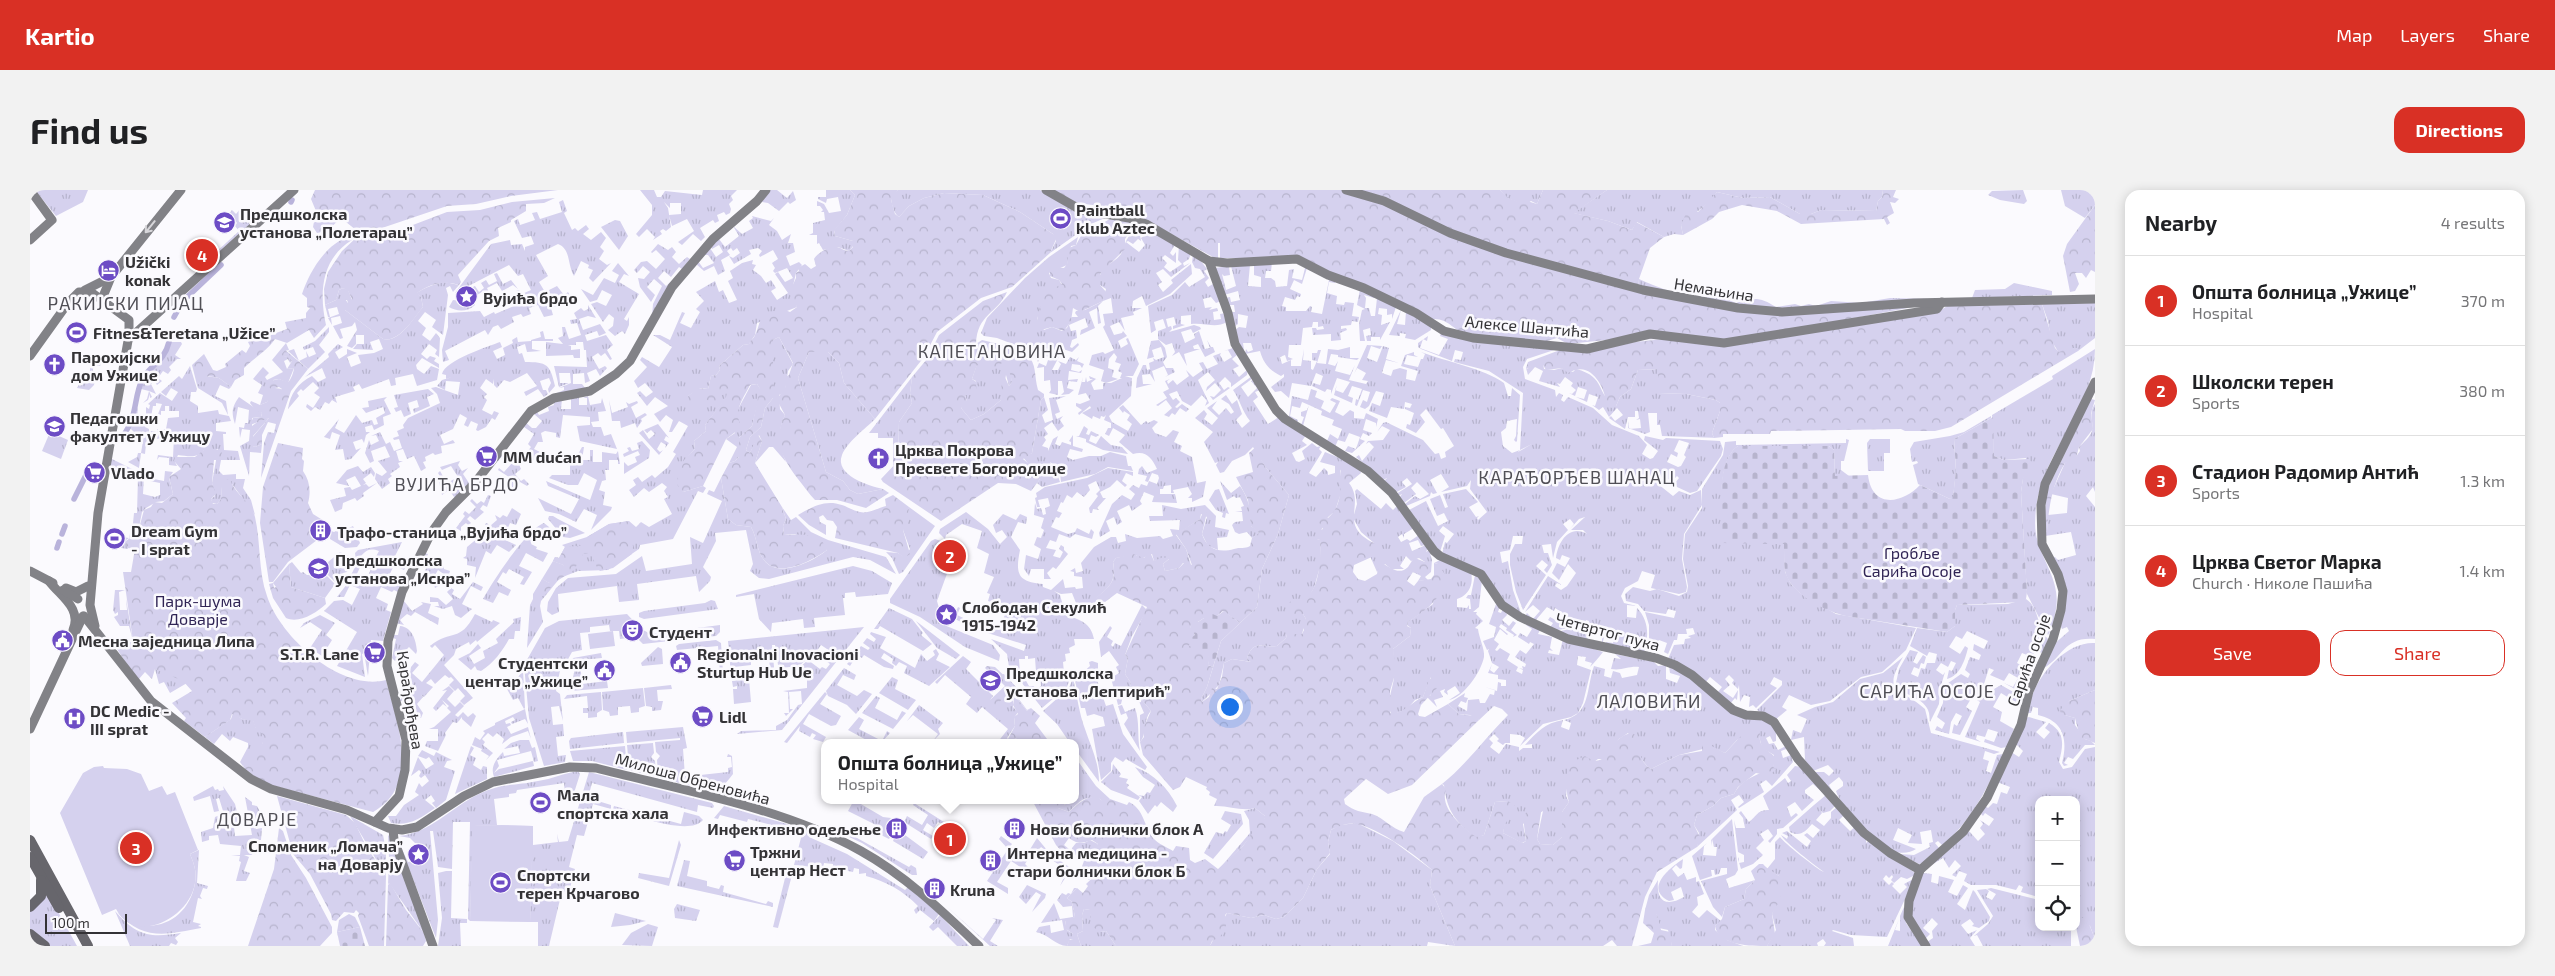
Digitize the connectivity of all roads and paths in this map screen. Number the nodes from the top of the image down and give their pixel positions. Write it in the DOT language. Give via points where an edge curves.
graph roads {
  1 [pos="30,190"];
  2 [pos="182,190"];
  3 [pos="294,190"];
  4 [pos="766,190"];
  5 [pos="1046,190"];
  6 [pos="1346,190"];
  7 [pos="30,240"];
  8 [pos="1209,260"];
  9 [pos="111,277"];
  10 [pos="84,291"];
  11 [pos="102,299"];
  12 [pos="2095,299"];
  13 [pos="1942,302"];
  14 [pos="148,321"];
  15 [pos="130,322"];
  16 [pos="128,341"];
  17 [pos="30,356"];
  18 [pos="2095,382"];
  19 [pos="30,571"];
  20 [pos="51,582"];
  21 [pos="90,583"];
  22 [pos="79,599"];
  23 [pos="82,612"];
  24 [pos="96,629"];
  25 [pos="72,635"];
  26 [pos="30,729"];
  27 [pos="375,822"];
  28 [pos="393,829"];
  29 [pos="30,840"];
  30 [pos="30,857"];
  31 [pos="1920,870"];
  32 [pos="39,872"];
  33 [pos="30,907"];
  34 [pos="30,934"];
  35 [pos="45,946"];
  36 [pos="80,946"];
  37 [pos="88,946"];
  38 [pos="433,946"];
  39 [pos="980,946"];
  40 [pos="1926,946"];
  1 -- 7 [label="street" via="52,220"];
  2 -- 9 [label="street, one-way"];
  3 -- 14 [label="street"];
  4 -- 27 [label="street, Карађорђева" via="713,239 672,287 630,360 590,391 554,398 530,411 474,484 446,512 431,533 402,592 388,640 388,666 406,740 405,775 398,798"];
  5 -- 8 [label="street" via="1081,210 1146,224"];
  6 -- 13 [label="street, Немањина" via="1384,201 1484,246 1675,298 1782,312"];
  8 -- 13 [label="street, Алексе Шантића" via="1227,263 1297,259 1416,313 1436,328 1455,335 1576,348 1592,348 1650,334 1707,342 1740,342 1924,313 1937,309"];
  8 -- 31 [label="street, Четвртог пука" via="1235,344 1276,410 1351,459 1384,486 1438,555 1481,574 1502,605 1538,627 1568,639 1675,665 1692,675 1733,710 1763,716 1774,722 1798,759 1864,833"];
  9 -- 10 [label="street"];
  9 -- 11 [label="street"];
  10 -- 11 [label="street"];
  10 -- 17 [label="street" via="73,297"];
  11 -- 15 [label="street" via="128,317"];
  12 -- 13 [label="street, Немањина"];
  14 -- 15 [label="street"];
  14 -- 16 [label="street"];
  15 -- 16 [label="street"];
  16 -- 21 [label="street" via="101,490"];
  18 -- 31 [label="street, Сарића осоје" via="2048,478 2041,505 2042,544 2063,591 2050,646 2029,691 2021,725 1987,798 1963,832"];
  19 -- 20 [label="street"];
  20 -- 21 [label="street" via="76,592"];
  20 -- 22 [label="street"];
  20 -- 23 [label="street"];
  21 -- 22 [label="street"];
  21 -- 23 [label="street"];
  22 -- 23 [label="street"];
  23 -- 24 [label="street, Милоша Обреновића"];
  23 -- 25 [label="street"];
  24 -- 25 [label="street" via="85,629"];
  24 -- 27 [label="street, Милоша Обреновића" via="153,702 251,779 271,790 347,810"];
  25 -- 26 [label="street"];
  27 -- 28 [label="street, Милоша Обреновића"];
  28 -- 38 [label="street" via="394,840"];
  28 -- 39 [label="street, Милоша Обреновића" via="417,827 492,782 570,767 596,768 771,814 828,835 910,883"];
  29 -- 37 [label="main road"];
  30 -- 32 [label="main road"];
  31 -- 40 [label="street" via="1909,902 1908,917"];
  32 -- 33 [label="main road" via="42,893"];
  32 -- 36 [label="main road"];
  34 -- 35 [label="main road"];
}
